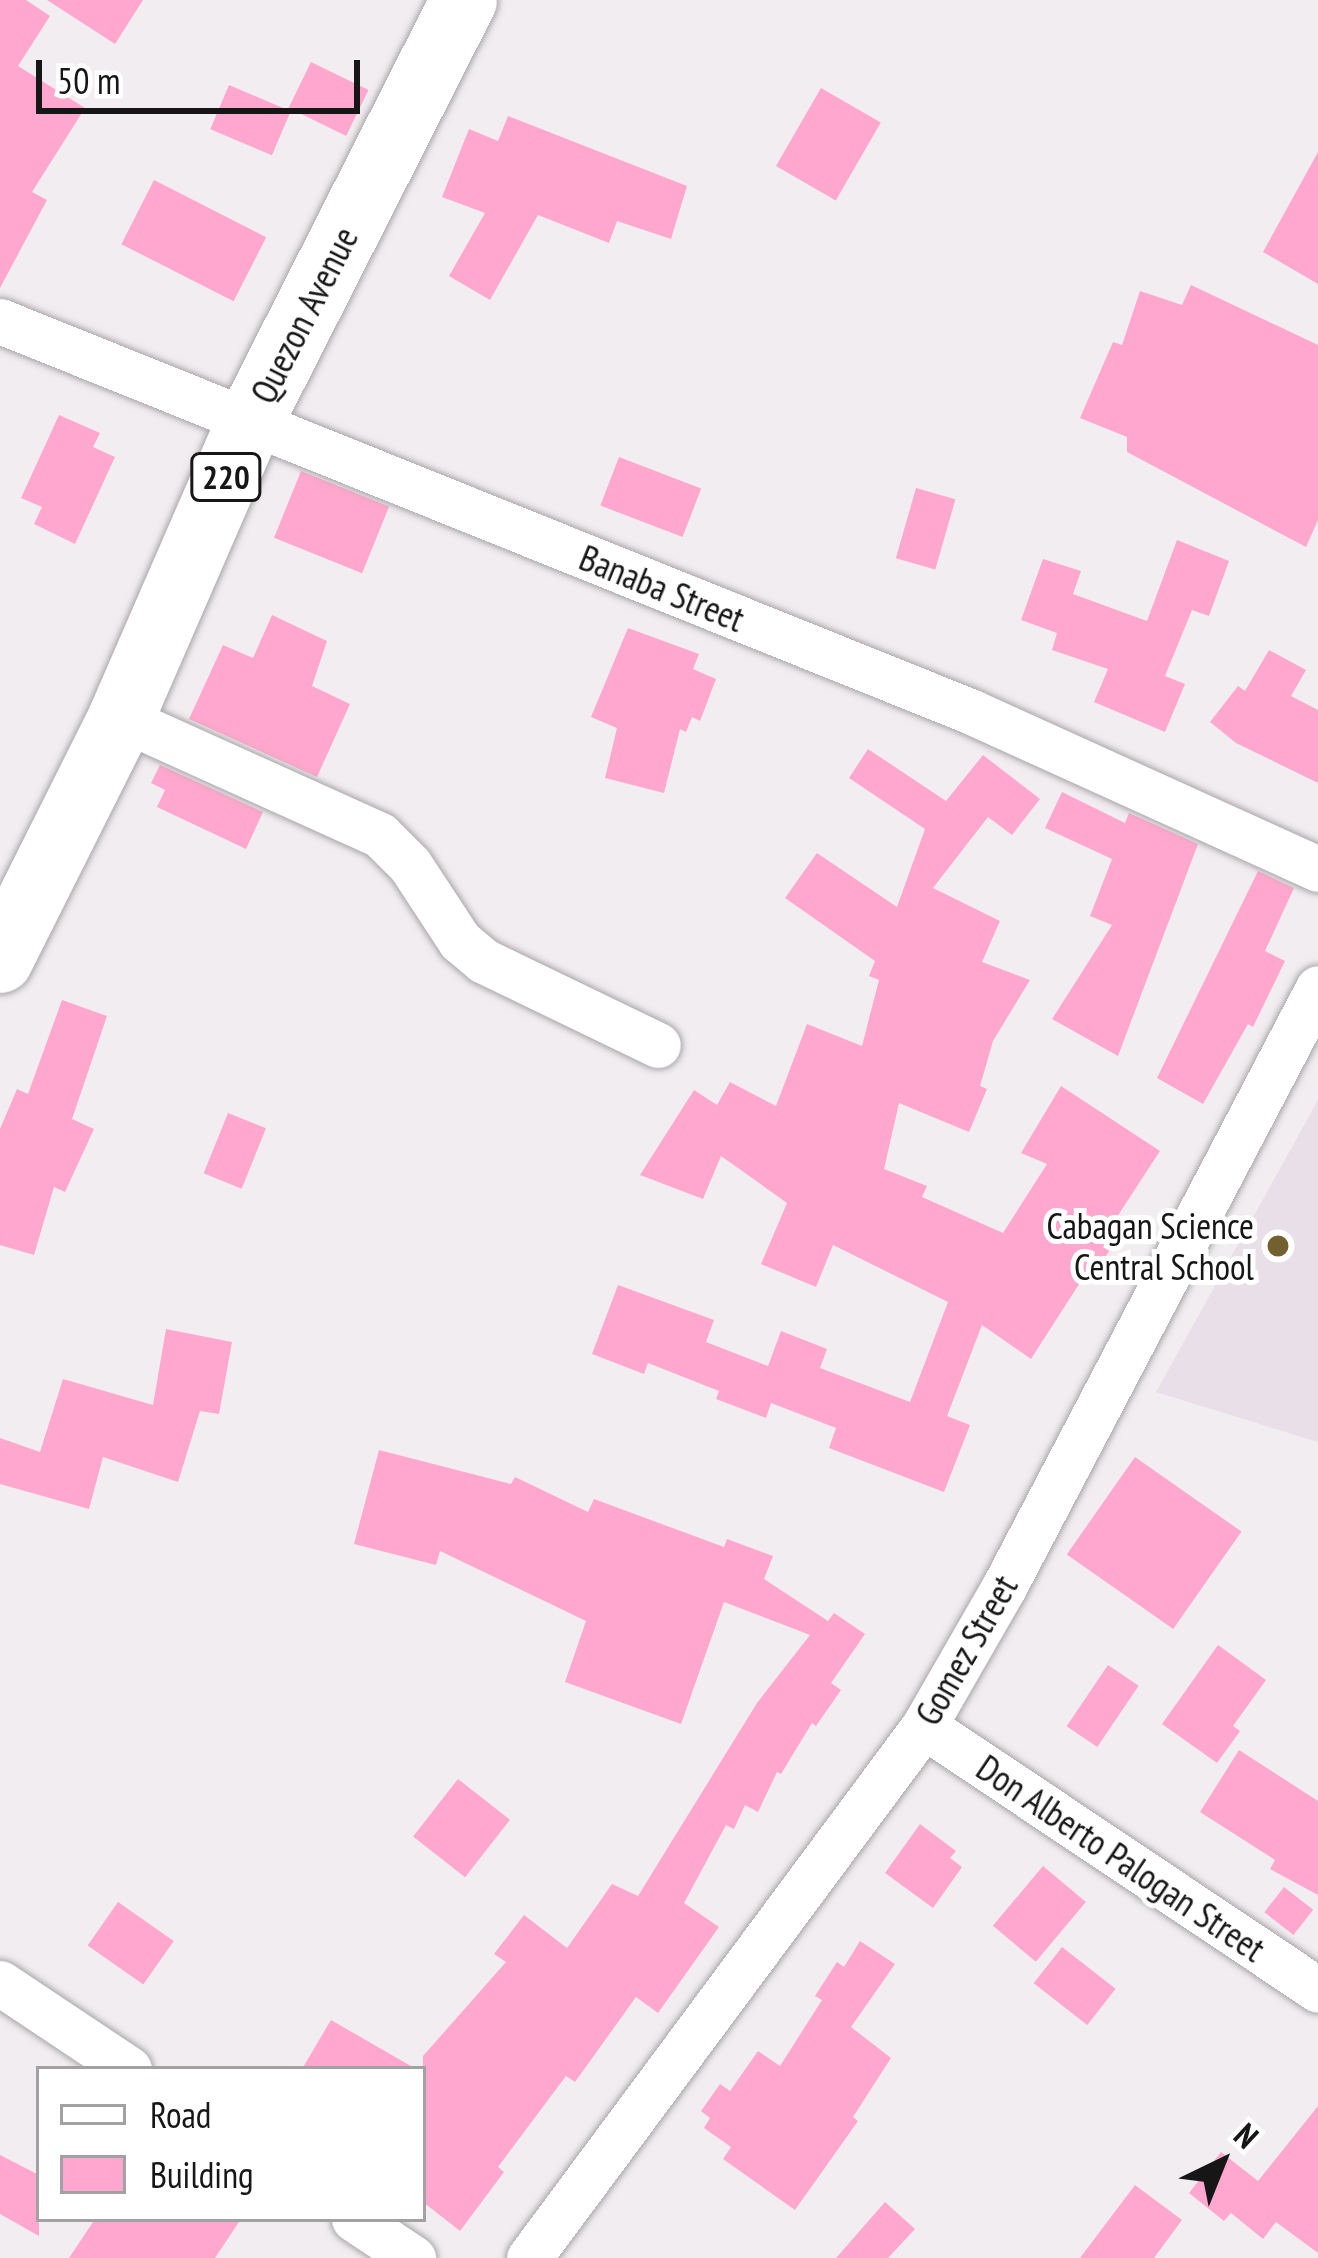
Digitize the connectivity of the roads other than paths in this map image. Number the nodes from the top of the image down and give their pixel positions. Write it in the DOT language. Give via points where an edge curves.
graph roads {
  1 [pos="464,0"];
  2 [pos="0,321"];
  3 [pos="249,424"];
  4 [pos="121,718"];
  5 [pos="1318,868"];
  6 [pos="0,960"];
  7 [pos="1318,988"];
  8 [pos="658,1045"];
  9 [pos="924,1726"];
  10 [pos="0,1983"];
  11 [pos="1318,1990"];
  12 [pos="124,2066"];
  13 [pos="359,2222"];
  14 [pos="413,2258"];
  15 [pos="529,2258"];
  1 -- 3 [label="main road, Quezon Avenue / 220"];
  2 -- 3 [label="street, Banaba Street"];
  3 -- 4 [label="main road, Quezon Avenue / 220"];
  3 -- 5 [label="street, Banaba Street" via="972,712"];
  4 -- 6 [label="main road, Quezon Avenue / 220"];
  4 -- 8 [label="street" via="380,835 484,961"];
  7 -- 9 [label="street, Gomez Street"];
  9 -- 11 [label="street, Don Alberto Palogan Street"];
  9 -- 15 [label="street, Gomez Street"];
  10 -- 12 [label="street"];
  13 -- 14 [label="street"];
}
